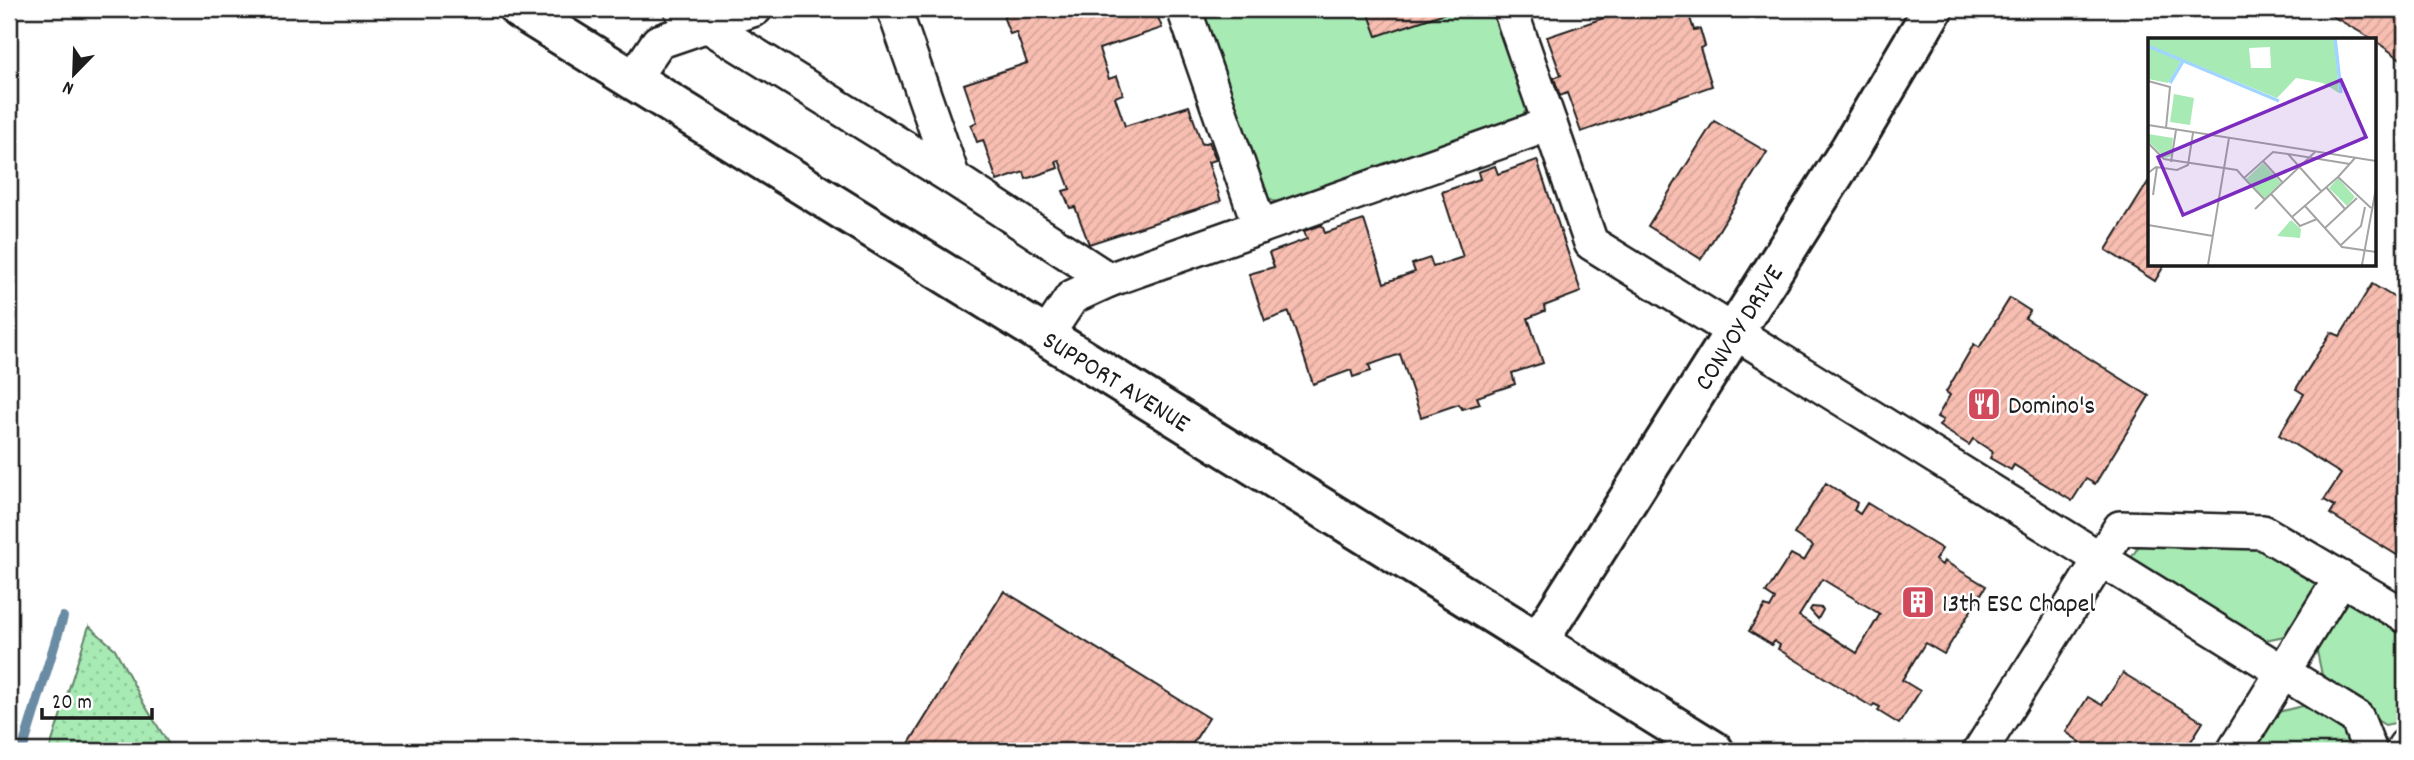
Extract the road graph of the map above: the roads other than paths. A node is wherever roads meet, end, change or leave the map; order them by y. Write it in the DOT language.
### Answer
graph roads {
  1 [pos="519,9"];
  2 [pos="755,9"];
  3 [pos="894,9"];
  4 [pos="1184,9"];
  5 [pos="1510,9"];
  6 [pos="1933,9"];
  7 [pos="694,17"];
  8 [pos="633,79"];
  9 [pos="1550,124"];
  10 [pos="953,178"];
  11 [pos="1260,227"];
  12 [pos="1109,280"];
  13 [pos="1735,331"];
  14 [pos="1046,336"];
  15 [pos="2100,559"];
  16 [pos="2341,578"];
  17 [pos="2405,616"];
  18 [pos="1538,642"];
  19 [pos="2283,672"];
  20 [pos="2405,746"];
  21 [pos="1714,751"];
  22 [pos="1980,751"];
  23 [pos="2234,751"];
  24 [pos="2371,751"];
  25 [pos="2402,751"];
  1 -- 8 [label="street, SUPPORT AVENUE"];
  2 -- 7 [label="street"];
  3 -- 10 [label="street"];
  4 -- 11 [label="street"];
  5 -- 9 [label="street"];
  6 -- 13 [label="street, CONVOY DRIVE"];
  7 -- 8 [label="street"];
  7 -- 10 [label="street"];
  8 -- 14 [label="street, SUPPORT AVENUE"];
  9 -- 11 [label="street"];
  9 -- 13 [label="street"];
  10 -- 12 [label="street"];
  11 -- 12 [label="street"];
  12 -- 14 [label="street"];
  13 -- 15 [label="street"];
  13 -- 18 [label="street, CONVOY DRIVE"];
  14 -- 18 [label="street, SUPPORT AVENUE"];
  15 -- 16 [label="street"];
  15 -- 19 [label="street"];
  15 -- 22 [label="street"];
  16 -- 17 [label="street"];
  16 -- 19 [label="street"];
  18 -- 21 [label="street, SUPPORT AVENUE"];
  19 -- 23 [label="street"];
  19 -- 24 [label="street"];
  20 -- 25 [label="street"];
}
